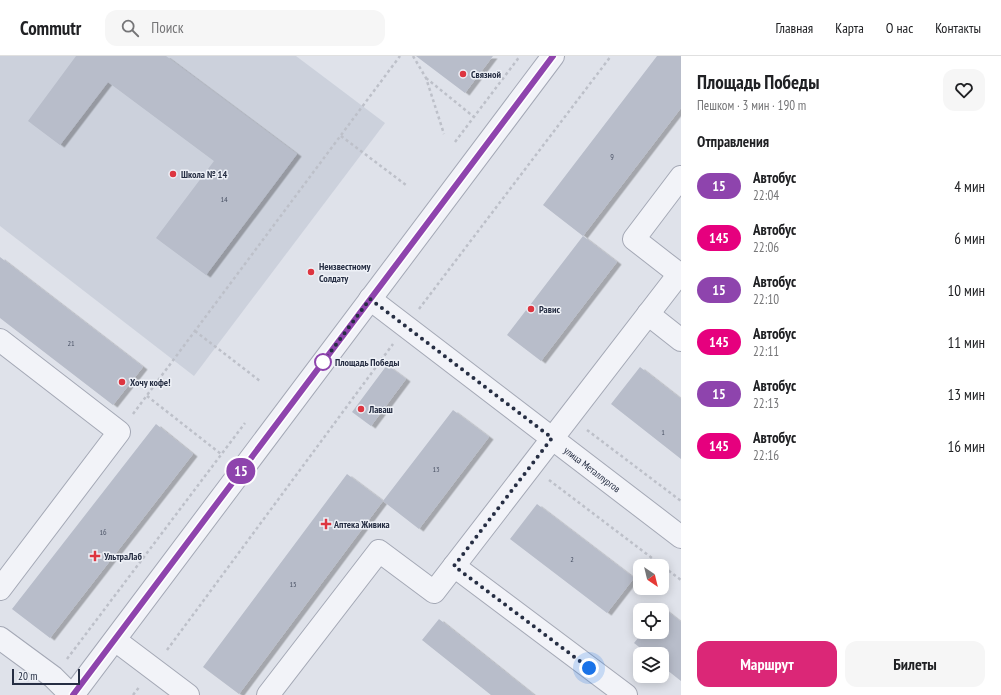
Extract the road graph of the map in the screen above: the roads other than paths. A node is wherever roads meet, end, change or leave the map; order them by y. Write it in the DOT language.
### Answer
graph roads {
  1 [pos="553,56"];
  2 [pos="681,177"];
  3 [pos="370,299"];
  4 [pos="648,314"];
  5 [pos="0,340"];
  6 [pos="681,340"];
  7 [pos="552,438"];
  8 [pos="681,537"];
  9 [pos="454,566"];
  10 [pos="0,589"];
  11 [pos="0,638"];
  12 [pos="115,640"];
  13 [pos="72,695"];
  14 [pos="188,695"];
  15 [pos="268,695"];
  16 [pos="626,695"];
  1 -- 3 [label="street"];
  2 -- 4 [label="street"];
  3 -- 7 [label="street, улица Металлургов"];
  3 -- 12 [label="street"];
  4 -- 6 [label="street"];
  4 -- 7 [label="street"];
  5 -- 10 [label="street"];
  7 -- 8 [label="street, улица Металлургов"];
  7 -- 9 [label="street"];
  9 -- 15 [label="street"];
  9 -- 16 [label="street"];
  11 -- 13 [label="street"];
  12 -- 13 [label="street"];
  12 -- 14 [label="street"];
}
